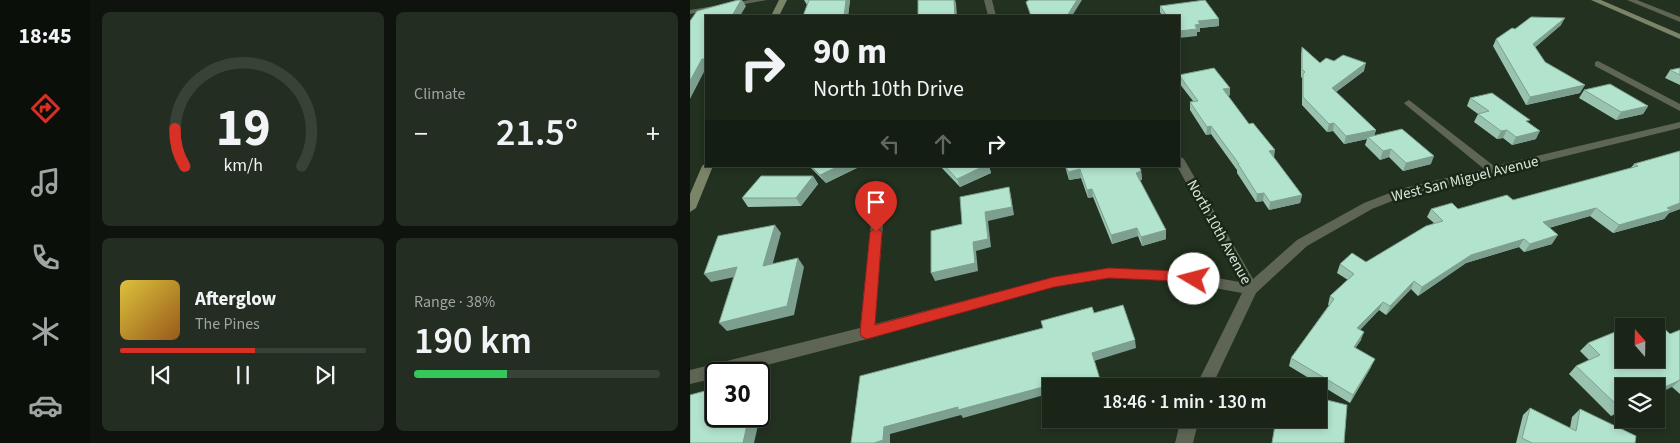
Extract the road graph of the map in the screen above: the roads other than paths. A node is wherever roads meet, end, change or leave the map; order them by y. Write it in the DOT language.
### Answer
graph roads {
  1 [pos="763,0"];
  2 [pos="782,0"];
  3 [pos="988,0"];
  4 [pos="1595,0"];
  5 [pos="1630,0"];
  6 [pos="690,12"];
  7 [pos="775,15"];
  8 [pos="992,15"];
  9 [pos="1680,20"];
  10 [pos="1680,37"];
  11 [pos="1598,64"];
  12 [pos="1409,103"];
  13 [pos="1680,108"];
  14 [pos="1680,125"];
  15 [pos="1180,161"];
  16 [pos="708,167"];
  17 [pos="1493,171"];
  18 [pos="690,208"];
  19 [pos="878,213"];
  20 [pos="1251,290"];
  21 [pos="867,333"];
  22 [pos="690,377"];
  23 [pos="1208,378"];
  24 [pos="1188,428"];
  25 [pos="1184,443"];
  1 -- 6 [label="street"];
  2 -- 7 [label="main road"];
  3 -- 8 [label="street"];
  4 -- 10 [label="main road"];
  5 -- 9 [label="street"];
  11 -- 13 [label="street"];
  12 -- 17 [label="street"];
  14 -- 17 [label="street, West San Miguel Avenue"];
  15 -- 20 [label="street, North 10th Avenue"];
  16 -- 18 [label="main road"];
  17 -- 20 [label="street, West San Miguel Avenue"];
  19 -- 21 [label="street"];
  20 -- 21 [label="street"];
  20 -- 23 [label="street, North 10th Avenue"];
  21 -- 22 [label="street"];
  24 -- 25 [label="street"];
}
